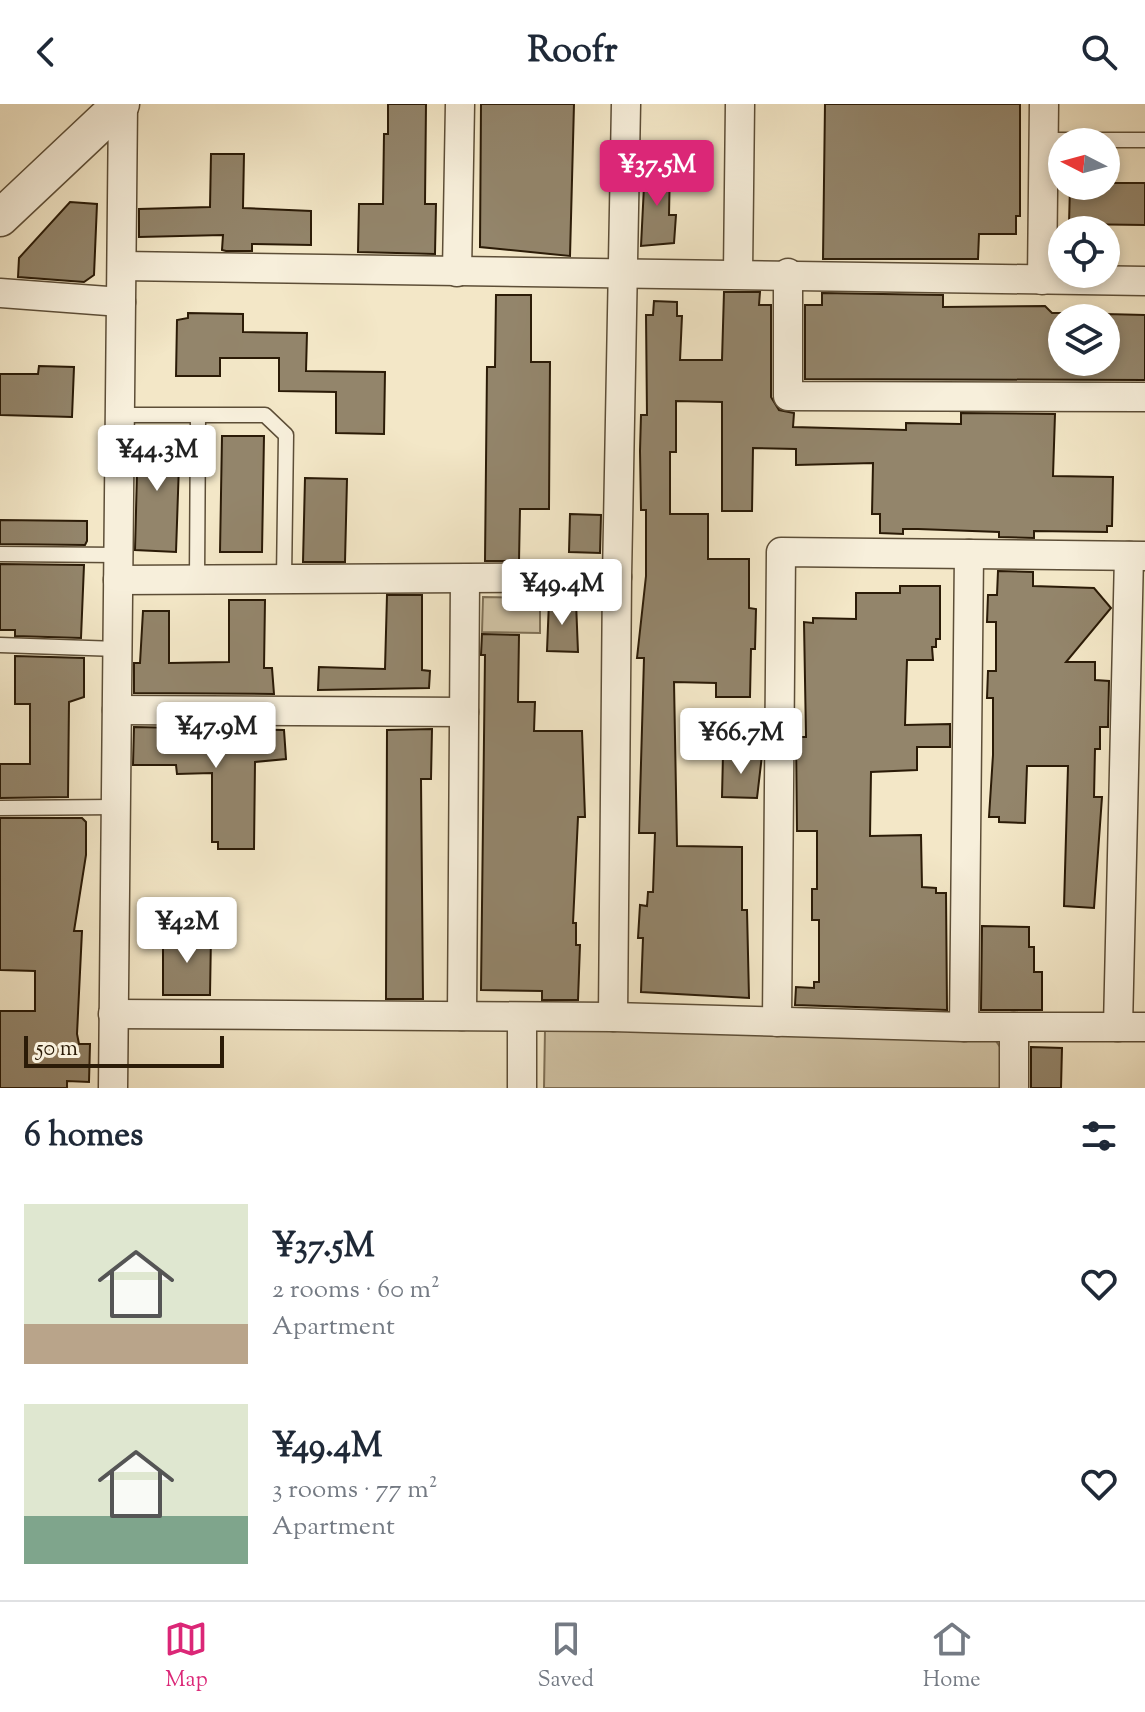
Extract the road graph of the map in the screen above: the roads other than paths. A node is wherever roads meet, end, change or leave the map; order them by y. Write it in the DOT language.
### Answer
graph roads {
  1 [pos="122,104"];
  2 [pos="460,104"];
  3 [pos="626,104"];
  4 [pos="740,104"];
  5 [pos="1044,104"];
  6 [pos="1043,140"];
  7 [pos="1145,140"];
  8 [pos="0,218"];
  9 [pos="122,266"];
  10 [pos="457,272"];
  11 [pos="625,273"];
  12 [pos="738,273"];
  13 [pos="788,273"];
  14 [pos="1042,280"];
  15 [pos="1145,281"];
  16 [pos="0,293"];
  17 [pos="121,302"];
  18 [pos="1145,397"];
  19 [pos="120,415"];
  20 [pos="198,416"];
  21 [pos="0,554"];
  22 [pos="969,554"];
  23 [pos="1137,556"];
  24 [pos="119,568"];
  25 [pos="617,577"];
  26 [pos="284,579"];
  27 [pos="465,579"];
  28 [pos="197,580"];
  29 [pos="0,645"];
  30 [pos="118,649"];
  31 [pos="117,710"];
  32 [pos="464,712"];
  33 [pos="116,807"];
  34 [pos="0,808"];
  35 [pos="113,1014"];
  36 [pos="462,1016"];
  37 [pos="613,1017"];
  38 [pos="522,1018"];
  39 [pos="777,1022"];
  40 [pos="964,1027"];
  41 [pos="1014,1027"];
  42 [pos="1132,1027"];
  43 [pos="113,1088"];
  44 [pos="522,1088"];
  45 [pos="1014,1088"];
  1 -- 8 [label="street"];
  1 -- 9 [label="street"];
  2 -- 10 [label="street"];
  3 -- 11 [label="street"];
  4 -- 12 [label="street"];
  5 -- 6 [label="street"];
  6 -- 7 [label="lane"];
  6 -- 14 [label="street"];
  9 -- 10 [label="street"];
  9 -- 17 [label="street"];
  10 -- 11 [label="street"];
  11 -- 12 [label="street"];
  11 -- 25 [label="street"];
  12 -- 13 [label="street"];
  13 -- 14 [label="street"];
  13 -- 18 [label="street"];
  14 -- 15 [label="street"];
  16 -- 17 [label="street"];
  17 -- 19 [label="street"];
  19 -- 20 [label="lane"];
  19 -- 24 [label="street"];
  20 -- 26 [label="lane"];
  20 -- 28 [label="lane"];
  21 -- 24 [label="lane"];
  22 -- 23 [label="street"];
  22 -- 39 [label="street"];
  22 -- 40 [label="street"];
  23 -- 42 [label="street"];
  24 -- 28 [label="street"];
  24 -- 30 [label="street"];
  25 -- 27 [label="street"];
  25 -- 37 [label="street"];
  26 -- 27 [label="street"];
  26 -- 28 [label="street"];
  27 -- 32 [label="street"];
  29 -- 30 [label="lane"];
  30 -- 31 [label="street"];
  31 -- 32 [label="street"];
  31 -- 33 [label="street"];
  32 -- 36 [label="street"];
  33 -- 34 [label="lane"];
  33 -- 35 [label="street"];
  35 -- 36 [label="street"];
  35 -- 43 [label="street"];
  36 -- 38 [label="street"];
  37 -- 38 [label="street"];
  37 -- 39 [label="street"];
  38 -- 44 [label="street"];
  39 -- 40 [label="street"];
  40 -- 41 [label="street"];
  41 -- 42 [label="street"];
  41 -- 45 [label="street"];
}
